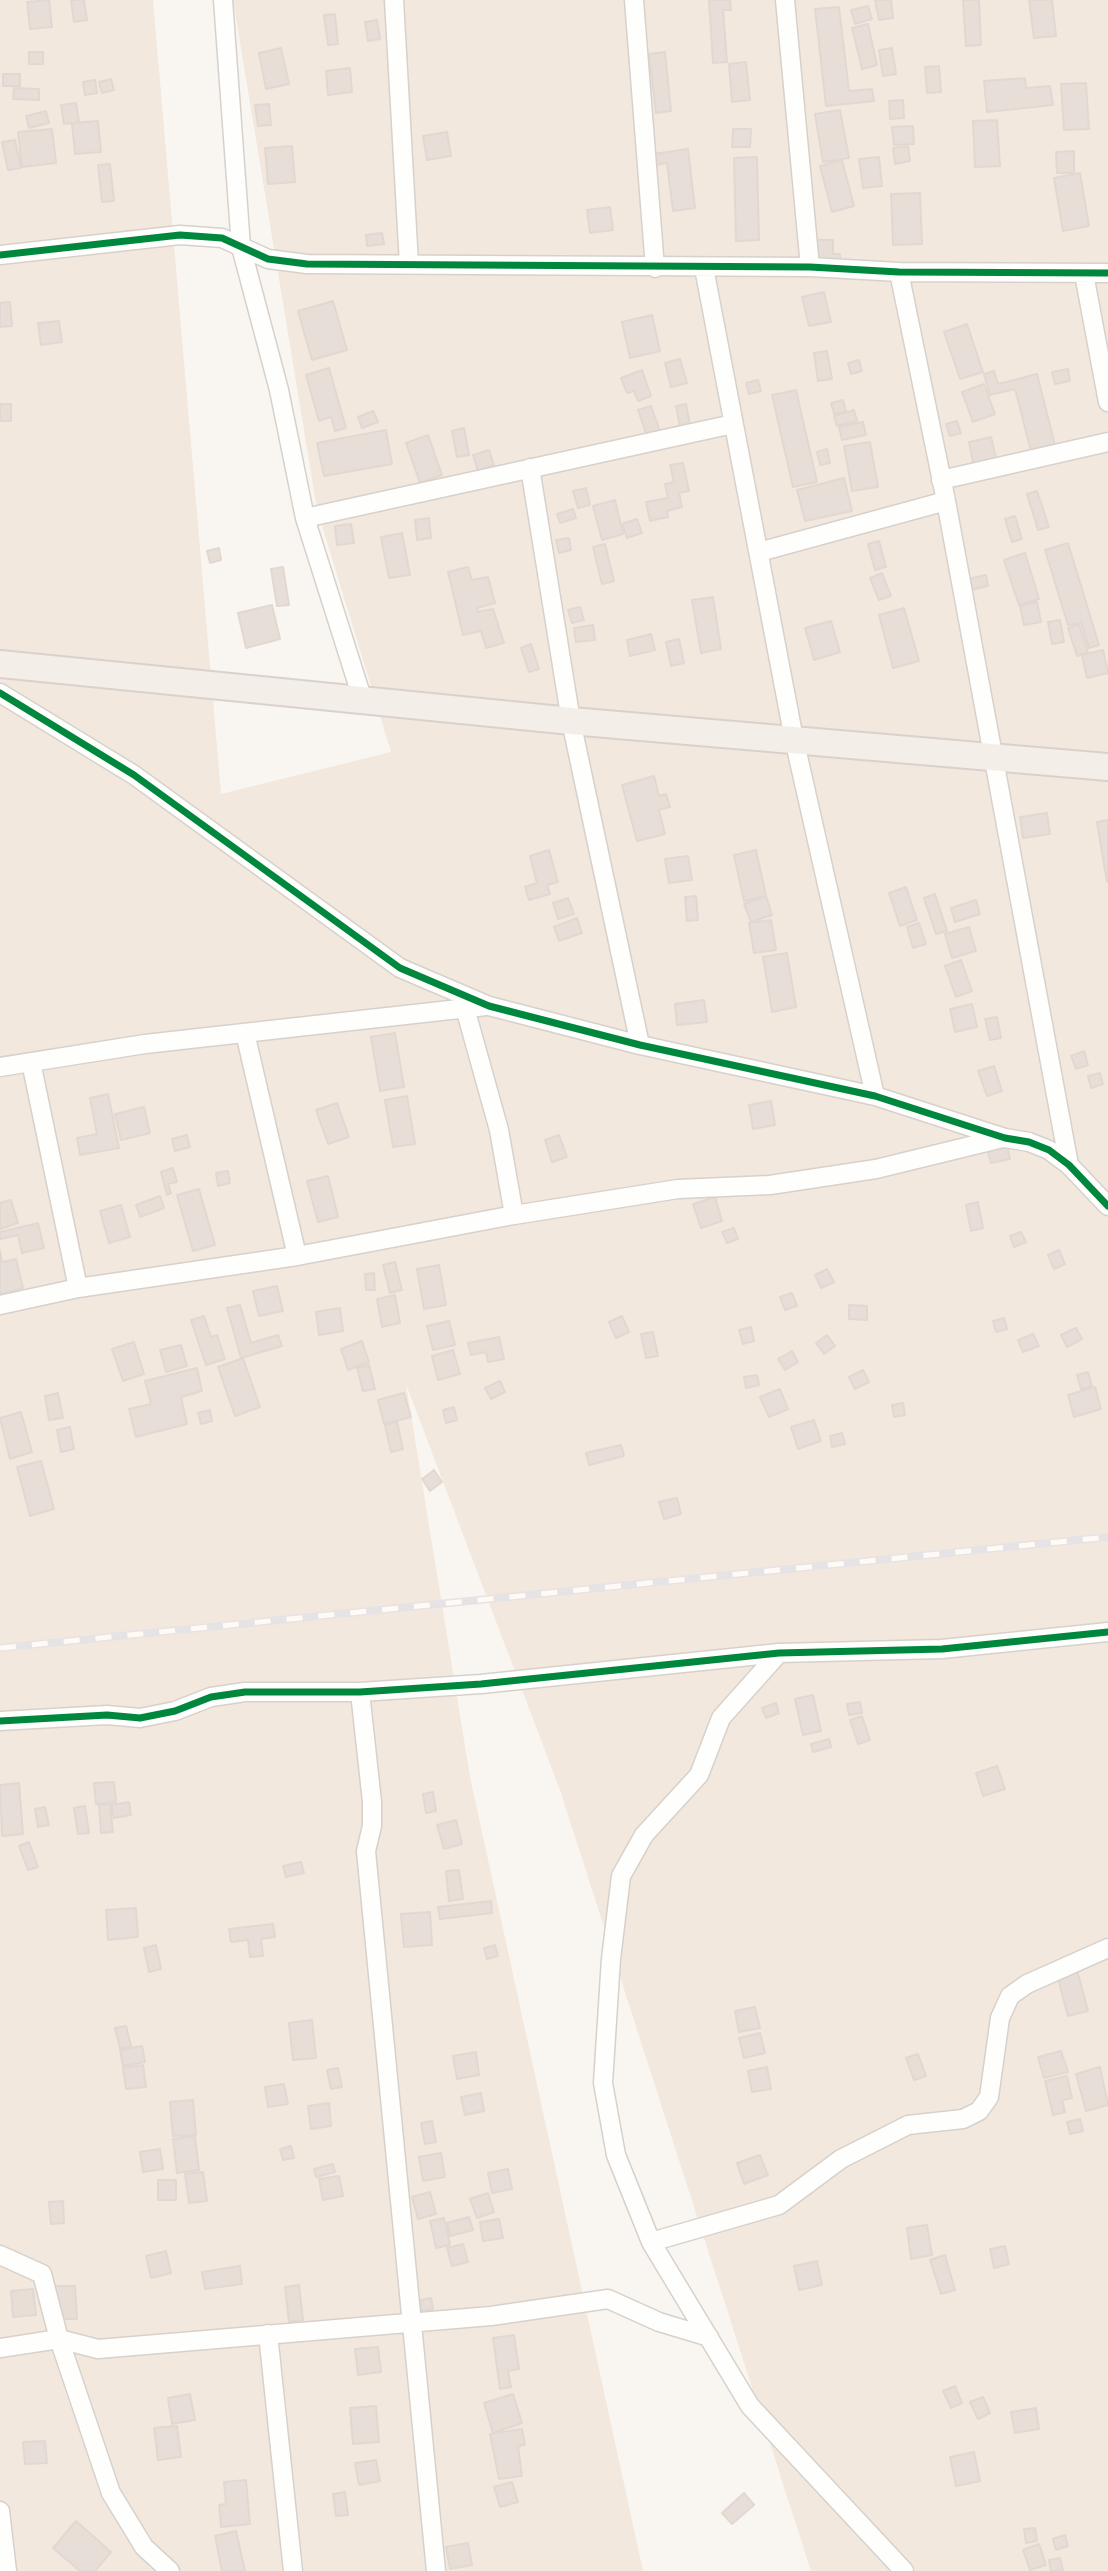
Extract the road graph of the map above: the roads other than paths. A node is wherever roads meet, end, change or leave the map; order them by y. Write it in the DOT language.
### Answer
graph roads {
  1 [pos="223,0"];
  2 [pos="394,0"];
  3 [pos="634,0"];
  4 [pos="785,0"];
  5 [pos="241,247"];
  6 [pos="0,255"];
  7 [pos="408,264"];
  8 [pos="810,267"];
  9 [pos="655,268"];
  10 [pos="704,268"];
  11 [pos="899,272"];
  12 [pos="1108,273"];
  13 [pos="1084,274"];
  14 [pos="1108,402"];
  15 [pos="733,424"];
  16 [pos="1108,442"];
  17 [pos="530,468"];
  18 [pos="942,480"];
  19 [pos="946,501"];
  20 [pos="305,518"];
  21 [pos="759,552"];
  22 [pos="0,664"];
  23 [pos="0,693"];
  24 [pos="363,701"];
  25 [pos="571,721"];
  26 [pos="794,739"];
  27 [pos="994,757"];
  28 [pos="1108,767"];
  29 [pos="489,1006"];
  30 [pos="465,1009"];
  31 [pos="245,1033"];
  32 [pos="640,1045"];
  33 [pos="31,1062"];
  34 [pos="0,1067"];
  35 [pos="875,1096"];
  36 [pos="1005,1138"];
  37 [pos="1069,1165"];
  38 [pos="1108,1206"];
  39 [pos="513,1214"];
  40 [pos="297,1256"];
  41 [pos="78,1288"];
  42 [pos="0,1305"];
  43 [pos="1108,1632"];
  44 [pos="779,1653"];
  45 [pos="360,1692"];
  46 [pos="0,1721"];
  47 [pos="1108,1948"];
  48 [pos="651,2242"];
  49 [pos="0,2255"];
  50 [pos="410,2321"];
  51 [pos="268,2334"];
  52 [pos="709,2337"];
  53 [pos="59,2339"];
  54 [pos="0,2348"];
  55 [pos="0,2511"];
  56 [pos="145,2547"];
  57 [pos="7,2571"];
  58 [pos="147,2571"];
  59 [pos="170,2571"];
  60 [pos="293,2571"];
  61 [pos="436,2571"];
  62 [pos="904,2571"];
  1 -- 5 [label="street"];
  2 -- 7 [label="street"];
  3 -- 9 [label="street"];
  4 -- 8 [label="street"];
  5 -- 6 [label="street"];
  5 -- 7 [label="street"];
  5 -- 20 [label="street"];
  7 -- 9 [label="street"];
  8 -- 10 [label="street"];
  8 -- 11 [label="street"];
  9 -- 10 [label="street"];
  10 -- 15 [label="street"];
  11 -- 13 [label="street"];
  11 -- 18 [label="street"];
  12 -- 13 [label="street"];
  13 -- 14 [label="street"];
  15 -- 17 [label="street"];
  15 -- 21 [label="street"];
  16 -- 18 [label="street"];
  17 -- 20 [label="street"];
  17 -- 25 [label="street"];
  18 -- 19 [label="street"];
  19 -- 21 [label="street"];
  19 -- 27 [label="street"];
  20 -- 24 [label="street"];
  21 -- 26 [label="street"];
  22 -- 24 [label="main road"];
  23 -- 29 [label="street"];
  24 -- 25 [label="main road"];
  25 -- 26 [label="main road"];
  25 -- 32 [label="street"];
  26 -- 27 [label="main road"];
  26 -- 35 [label="street"];
  27 -- 28 [label="main road"];
  27 -- 37 [label="street"];
  29 -- 30 [label="street"];
  29 -- 32 [label="street"];
  30 -- 31 [label="street"];
  30 -- 39 [label="street"];
  31 -- 33 [label="street"];
  31 -- 40 [label="street"];
  32 -- 35 [label="street"];
  33 -- 34 [label="street"];
  33 -- 41 [label="street"];
  35 -- 36 [label="street"];
  36 -- 37 [label="street"];
  36 -- 39 [label="street"];
  37 -- 38 [label="street"];
  39 -- 40 [label="street"];
  40 -- 41 [label="street"];
  41 -- 42 [label="street"];
  43 -- 44 [label="street"];
  44 -- 45 [label="street"];
  44 -- 48 [label="street"];
  45 -- 46 [label="street"];
  45 -- 50 [label="street"];
  47 -- 48 [label="street"];
  48 -- 52 [label="street"];
  49 -- 53 [label="street"];
  50 -- 51 [label="street"];
  50 -- 52 [label="street"];
  50 -- 61 [label="street"];
  51 -- 53 [label="street"];
  51 -- 60 [label="street"];
  52 -- 62 [label="street"];
  53 -- 54 [label="street"];
  53 -- 56 [label="street"];
  55 -- 57 [label="street"];
  56 -- 58 [label="street"];
  56 -- 59 [label="street"];
}
